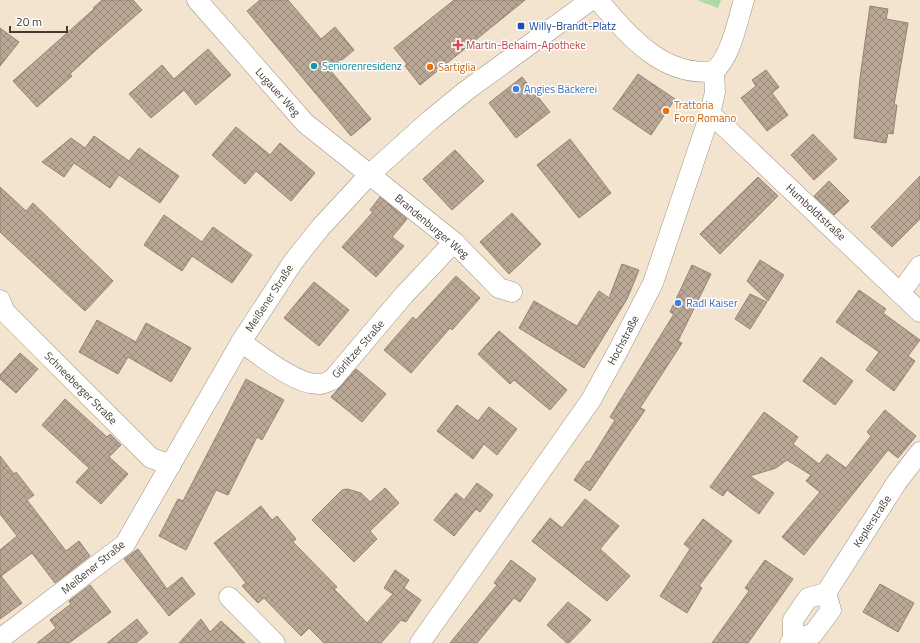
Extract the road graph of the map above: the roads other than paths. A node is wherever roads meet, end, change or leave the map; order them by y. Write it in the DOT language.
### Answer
graph roads {
  1 [pos="197,0"];
  2 [pos="591,0"];
  3 [pos="598,0"];
  4 [pos="744,0"];
  5 [pos="714,72"];
  6 [pos="710,114"];
  7 [pos="369,175"];
  8 [pos="454,242"];
  9 [pos="920,266"];
  10 [pos="512,292"];
  11 [pos="901,292"];
  12 [pos="0,300"];
  13 [pos="920,312"];
  14 [pos="241,342"];
  15 [pos="920,452"];
  16 [pos="171,465"];
  17 [pos="229,597"];
  18 [pos="0,639"];
  19 [pos="792,641"];
  20 [pos="275,643"];
  21 [pos="420,643"];
  1 -- 7 [label="street, Lugauer Weg"];
  2 -- 7 [label="street, Meißener Straße"];
  3 -- 5 [label="street"];
  4 -- 5 [label="street"];
  5 -- 6 [label="street, Hochstraße"];
  6 -- 11 [label="street, Humboldtstraße"];
  6 -- 21 [label="street, Hochstraße"];
  7 -- 8 [label="street, Brandenburger Weg"];
  7 -- 14 [label="street, Meißener Straße"];
  8 -- 10 [label="street, Brandenburger Weg"];
  8 -- 14 [label="street, Görlitzer Straße"];
  9 -- 11 [label="street"];
  11 -- 13 [label="street, Humboldtstraße"];
  12 -- 16 [label="street, Schneeberger Straße"];
  14 -- 16 [label="street, Meißener Straße"];
  15 -- 19 [label="street, Keplerstraße"];
  16 -- 18 [label="street, Meißener Straße"];
  17 -- 20 [label="street"];
}
